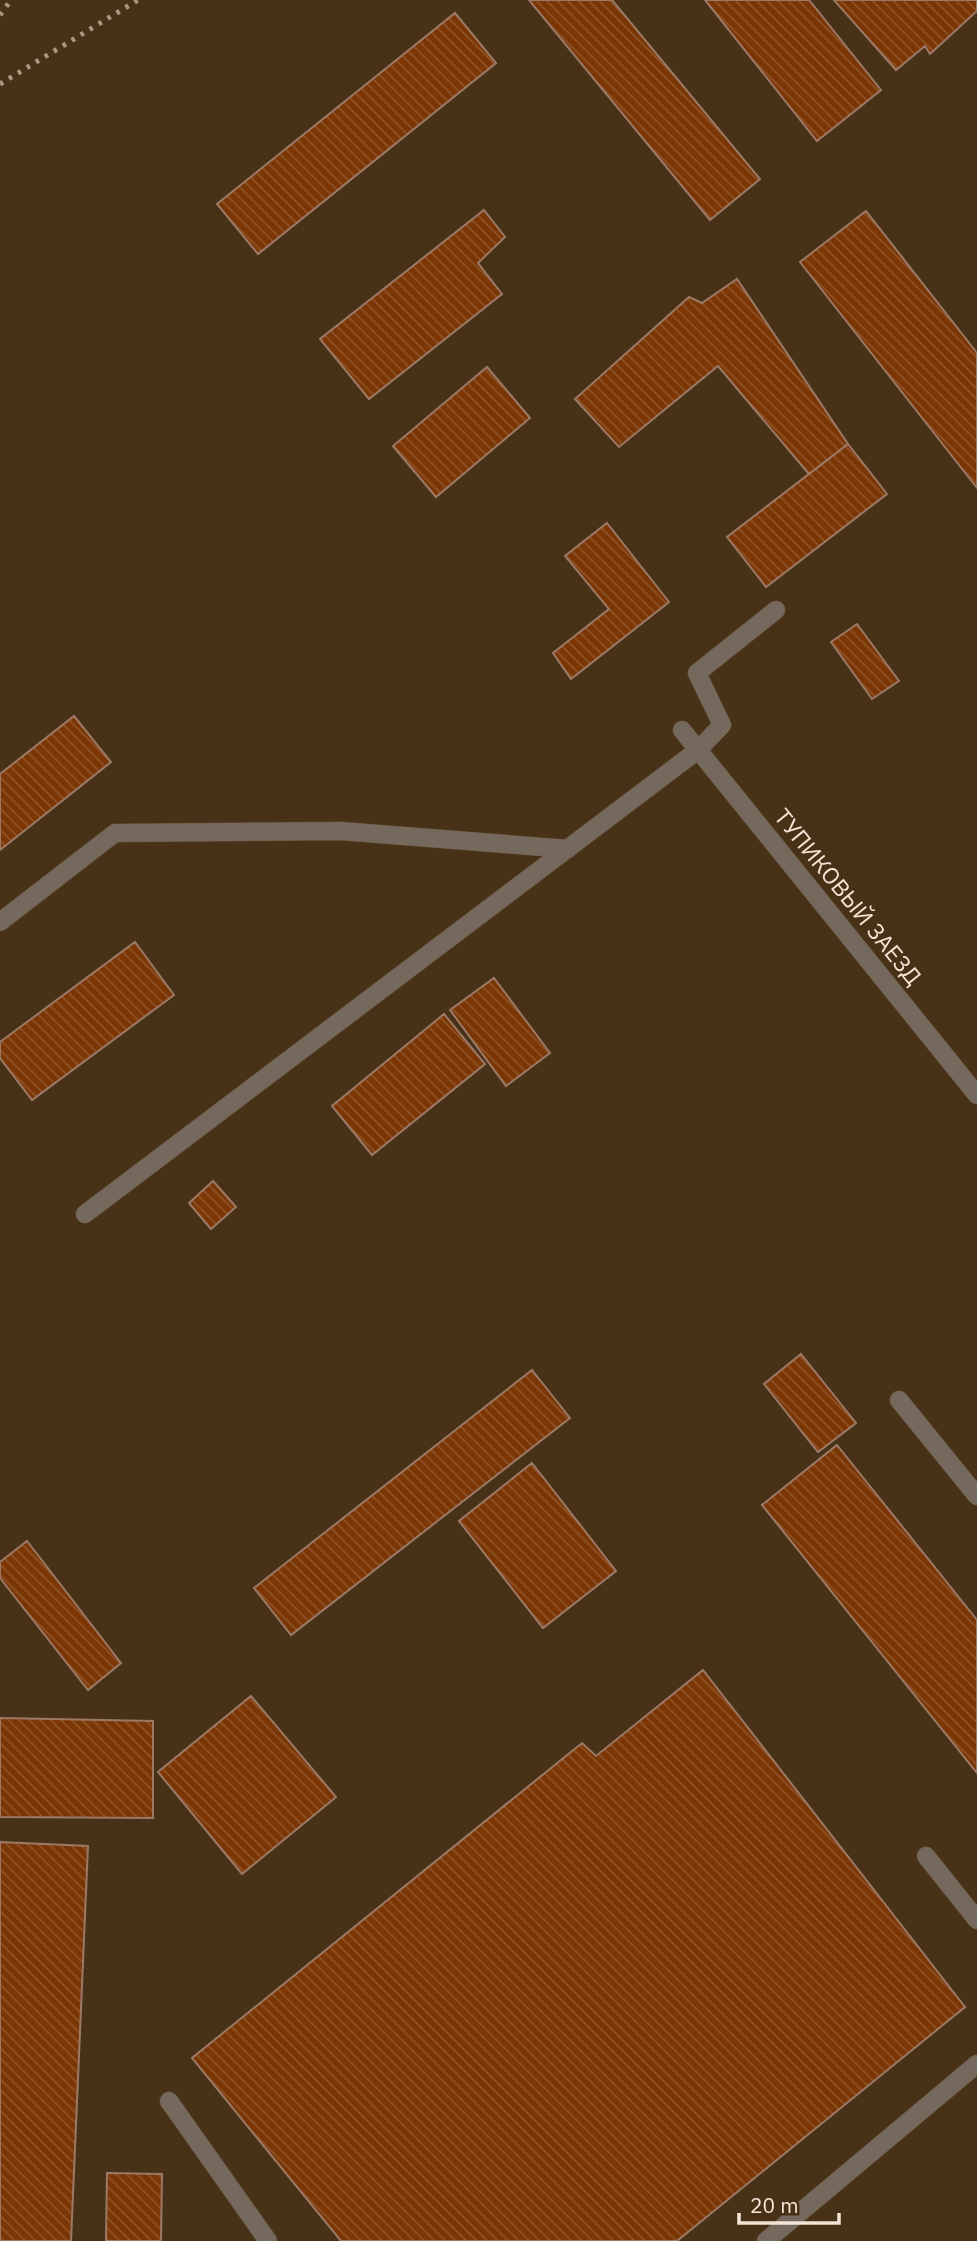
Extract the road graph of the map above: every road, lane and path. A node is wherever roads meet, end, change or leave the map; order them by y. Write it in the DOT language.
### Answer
graph roads {
  1 [pos="776,610"];
  2 [pos="682,730"];
  3 [pos="698,750"];
  4 [pos="568,849"];
  5 [pos="0,922"];
  6 [pos="977,1095"];
  7 [pos="85,1214"];
  8 [pos="900,1400"];
  9 [pos="977,1496"];
  10 [pos="926,1856"];
  11 [pos="977,1920"];
  12 [pos="977,2064"];
  13 [pos="169,2101"];
  14 [pos="268,2241"];
  15 [pos="766,2241"];
  1 -- 3 [label="street"];
  2 -- 3 [label="street, ТУПИКОВЫЙ ЗАЕЗД"];
  3 -- 4 [label="street"];
  3 -- 6 [label="street, ТУПИКОВЫЙ ЗАЕЗД"];
  4 -- 5 [label="street"];
  4 -- 7 [label="street"];
  8 -- 9 [label="street"];
  10 -- 11 [label="street"];
  12 -- 15 [label="street"];
  13 -- 14 [label="street"];
}
